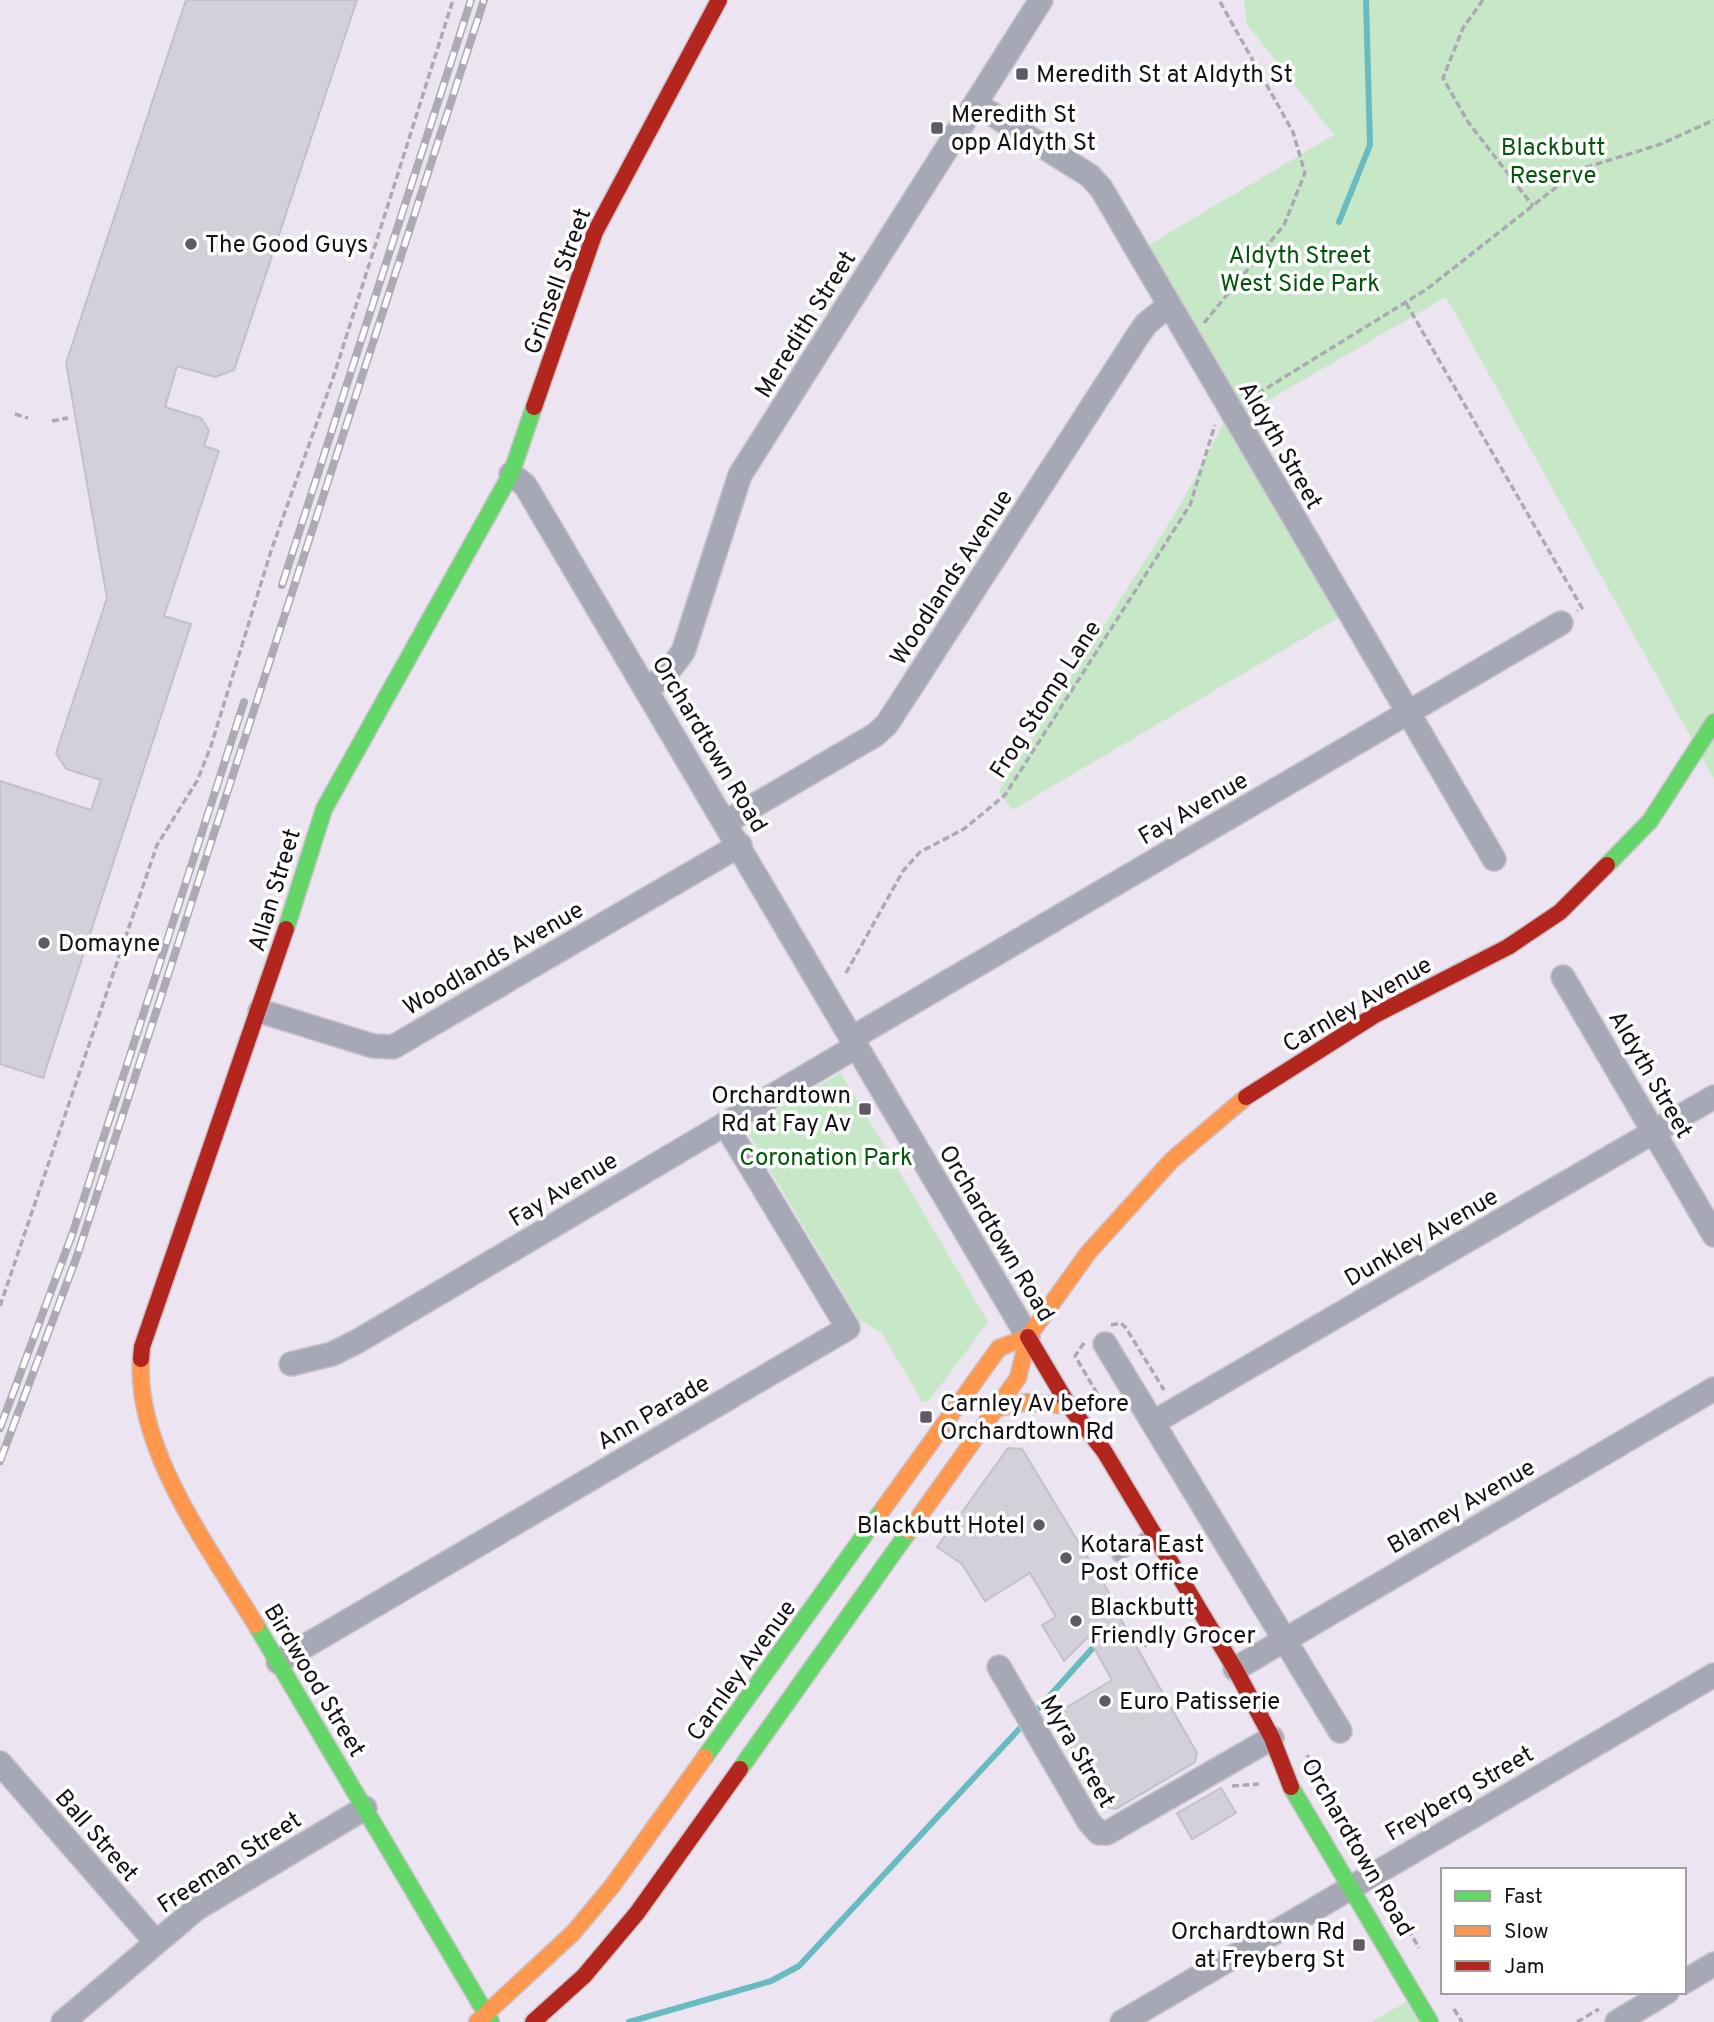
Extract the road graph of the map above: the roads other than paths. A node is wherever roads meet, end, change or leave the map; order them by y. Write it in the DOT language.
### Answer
graph roads {
  1 [pos="719,0"];
  2 [pos="1041,0"];
  3 [pos="976,104"];
  4 [pos="1168,306"];
  5 [pos="511,474"];
  6 [pos="1561,623"];
  7 [pos="646,689"];
  8 [pos="1408,713"];
  9 [pos="1714,722"];
  10 [pos="726,822"];
  11 [pos="740,845"];
  12 [pos="1494,859"];
  13 [pos="1563,976"];
  14 [pos="260,1011"];
  15 [pos="855,1042"];
  16 [pos="1714,1097"];
  17 [pos="725,1124"];
  18 [pos="1654,1132"];
  19 [pos="1714,1235"];
  20 [pos="1028,1337"];
  21 [pos="1105,1344"];
  22 [pos="142,1347"];
  23 [pos="291,1364"];
  24 [pos="1714,1389"];
  25 [pos="1069,1406"];
  26 [pos="994,1409"];
  27 [pos="1154,1422"];
  28 [pos="1153,1533"];
  29 [pos="1118,1556"];
  30 [pos="1283,1641"];
  31 [pos="278,1662"];
  32 [pos="999,1667"];
  33 [pos="1235,1669"];
  34 [pos="1714,1675"];
  35 [pos="1340,1731"];
  36 [pos="1272,1738"];
  37 [pos="0,1763"];
  38 [pos="365,1808"];
  39 [pos="1350,1888"];
  40 [pos="155,1941"];
  41 [pos="1714,1964"];
  42 [pos="1686,1981"];
  43 [pos="1664,1994"];
  44 [pos="485,2019"];
  45 [pos="63,2022"];
  46 [pos="533,2022"];
  47 [pos="1122,2022"];
  48 [pos="1430,2022"];
  49 [pos="1617,2022"];
  1 -- 5 [label="street, Grinsell Street"];
  2 -- 3 [label="street, Meredith Street"];
  3 -- 4 [label="street, Aldyth Street"];
  3 -- 7 [label="street, Meredith Street"];
  4 -- 8 [label="street, Aldyth Street"];
  4 -- 10 [label="street, Woodlands Avenue"];
  5 -- 7 [label="street, Orchardtown Road"];
  5 -- 14 [label="street, Allan Street"];
  6 -- 8 [label="street, Fay Avenue"];
  7 -- 10 [label="street, Orchardtown Road"];
  8 -- 12 [label="street, Aldyth Street"];
  8 -- 15 [label="street, Fay Avenue"];
  9 -- 20 [label="street, Carnley Avenue"];
  10 -- 11 [label="street, Orchardtown Road"];
  11 -- 14 [label="street, Woodlands Avenue"];
  11 -- 15 [label="street, Orchardtown Road"];
  13 -- 18 [label="street, Aldyth Street"];
  14 -- 22 [label="street, Allan Street"];
  15 -- 17 [label="street, Fay Avenue"];
  15 -- 20 [label="street, Orchardtown Road"];
  16 -- 18 [label="street, Dunkley Avenue"];
  17 -- 23 [label="street, Fay Avenue"];
  17 -- 31 [label="street, Ann Parade"];
  18 -- 19 [label="street, Aldyth Street"];
  18 -- 27 [label="street, Dunkley Avenue"];
  20 -- 25 [label="street, Orchardtown Road"];
  20 -- 26 [label="street, Carnley Avenue"];
  20 -- 44 [label="street, Carnley Avenue"];
  21 -- 27 [label="street, Orchardtown Road"];
  22 -- 31 [label="street, Birdwood Street"];
  24 -- 30 [label="street, Blamey Avenue"];
  25 -- 26 [label="street"];
  25 -- 28 [label="street, Orchardtown Road"];
  26 -- 46 [label="street, Carnley Avenue"];
  27 -- 30 [label="street, Orchardtown Road"];
  28 -- 29 [label="lane"];
  28 -- 33 [label="street, Orchardtown Road"];
  30 -- 33 [label="street, Blamey Avenue"];
  30 -- 35 [label="street, Orchardtown Road"];
  31 -- 38 [label="street, Birdwood Street"];
  32 -- 36 [label="street, Myra Street"];
  33 -- 36 [label="street, Orchardtown Road"];
  34 -- 39 [label="street, Freyberg Street"];
  36 -- 39 [label="street, Orchardtown Road"];
  37 -- 40 [label="street, Ball Street"];
  38 -- 40 [label="street, Freeman Street"];
  38 -- 44 [label="street, Birdwood Street"];
  39 -- 47 [label="street, Freyberg Street"];
  39 -- 48 [label="street, Orchardtown Road"];
  40 -- 45 [label="street, Freeman Street"];
  41 -- 42 [label="street"];
  43 -- 49 [label="street"];
}
